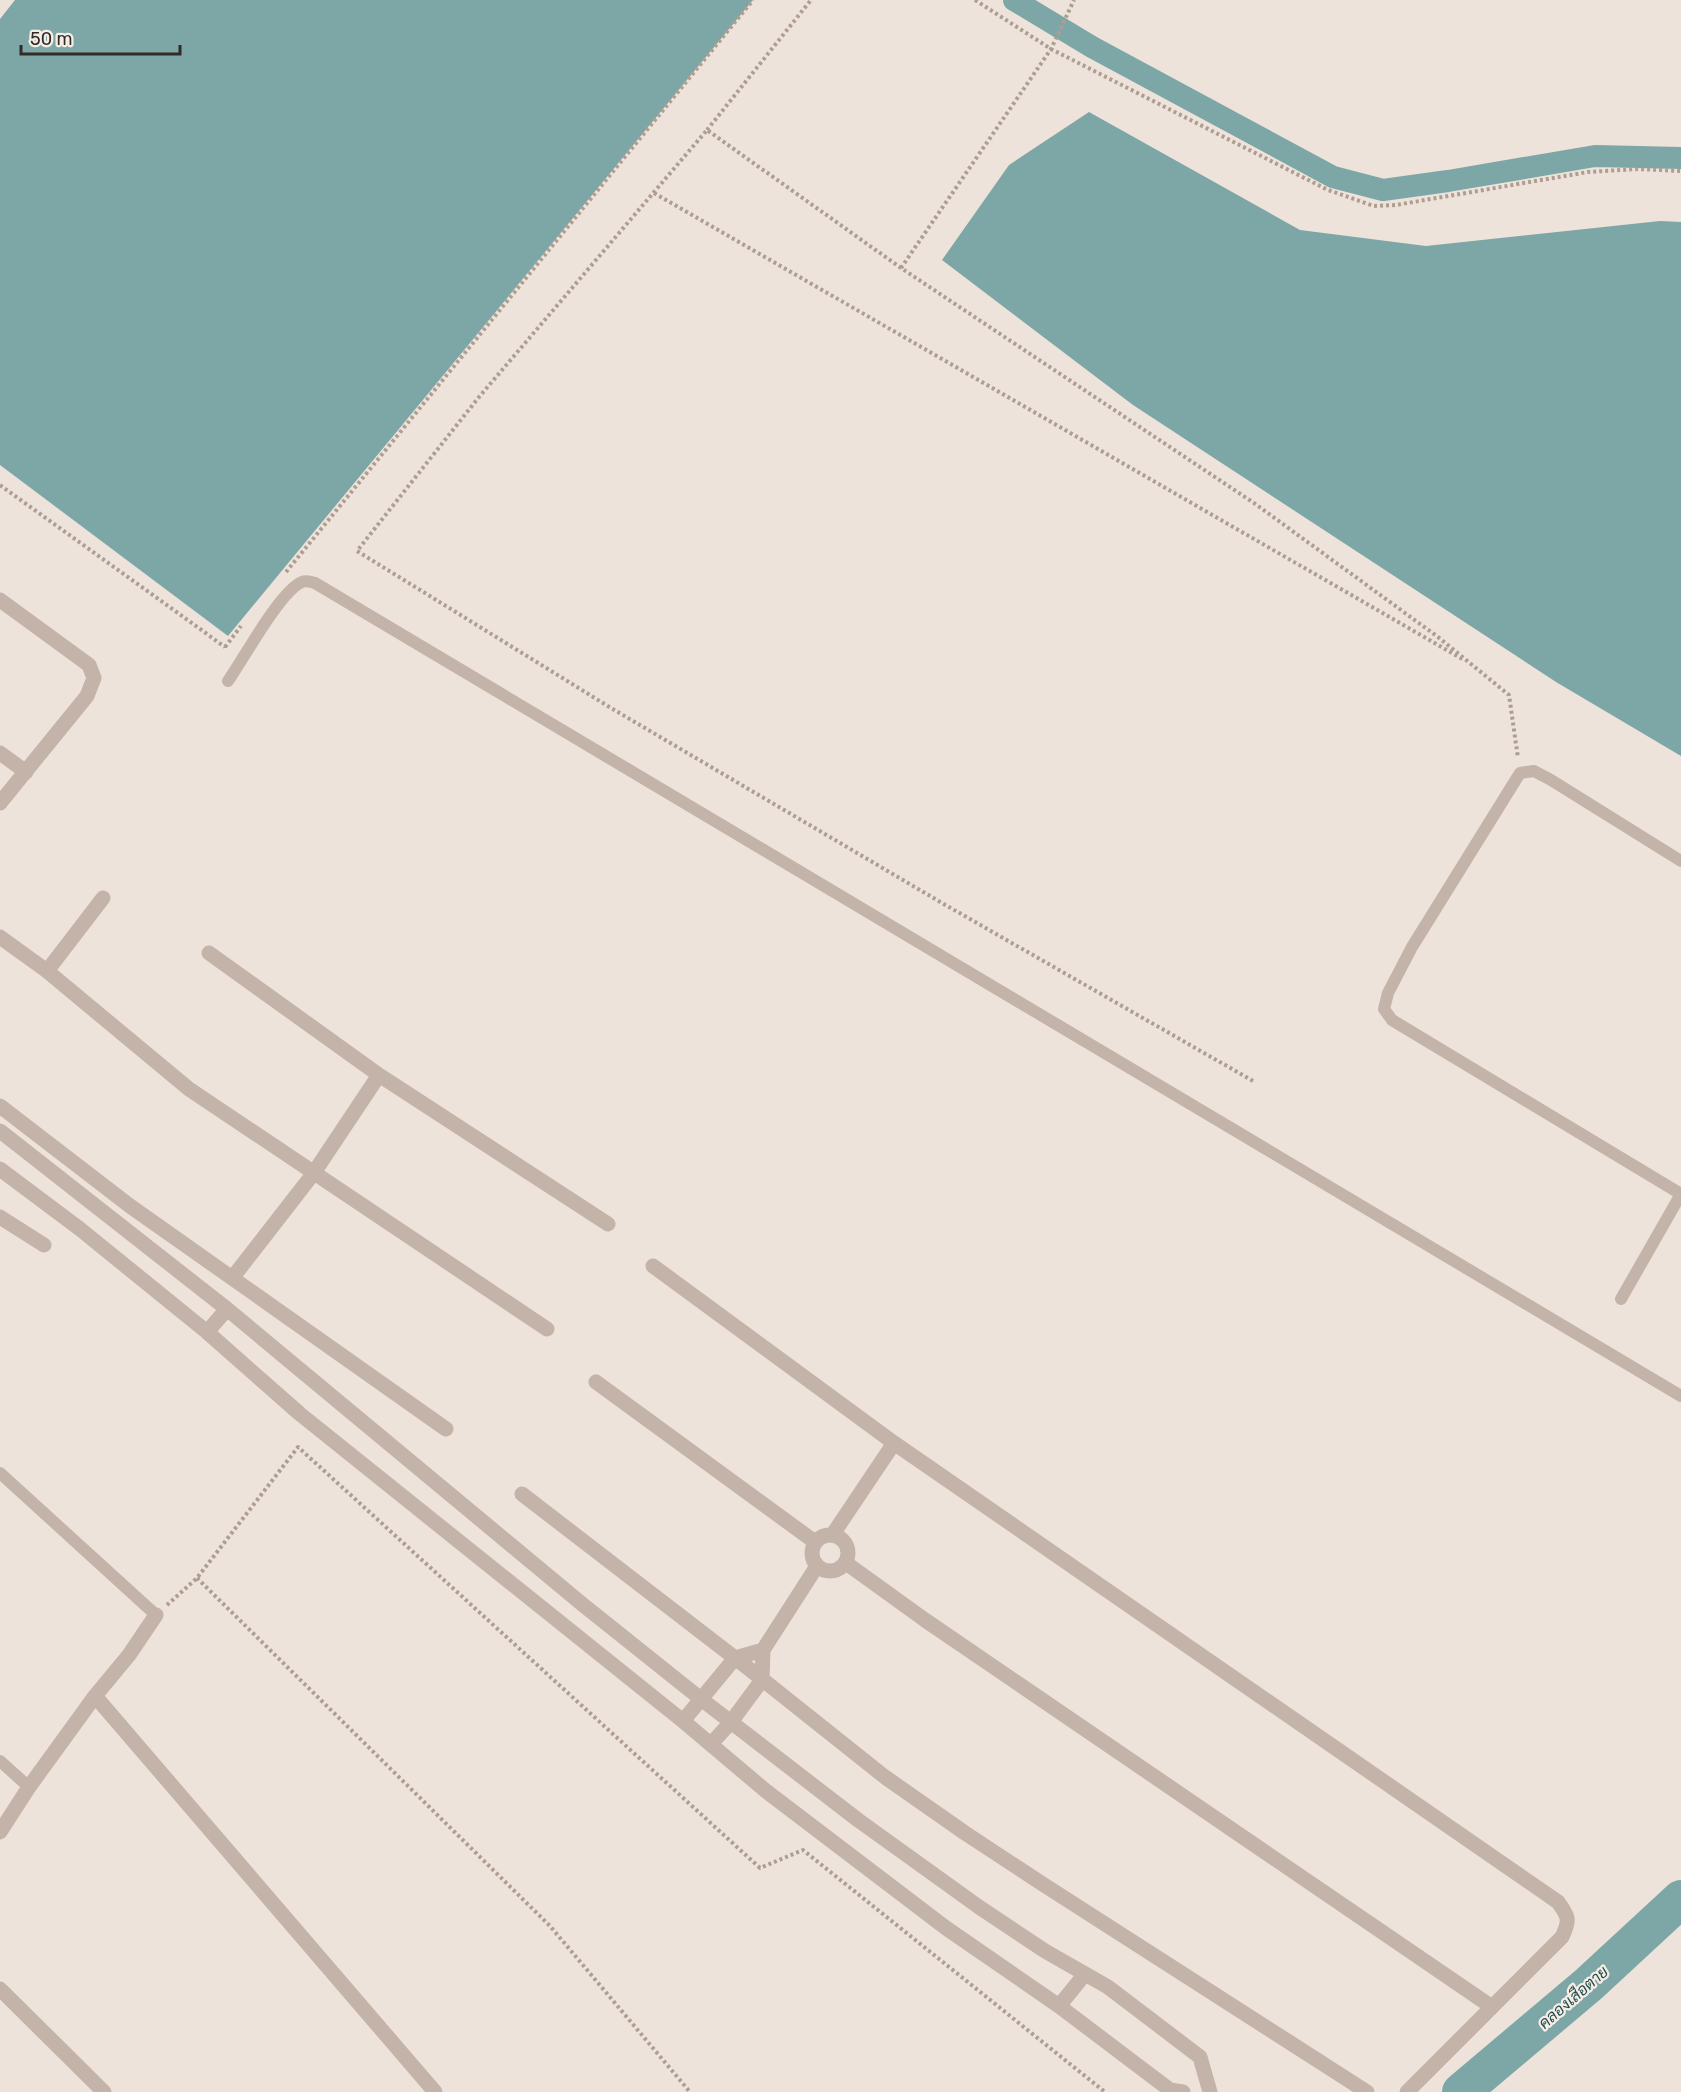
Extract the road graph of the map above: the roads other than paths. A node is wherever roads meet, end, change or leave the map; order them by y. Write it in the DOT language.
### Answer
graph roads {
  1 [pos="0,600"];
  2 [pos="228,681"];
  3 [pos="0,753"];
  4 [pos="26,772"];
  5 [pos="0,803"];
  6 [pos="1681,861"];
  7 [pos="103,898"];
  8 [pos="0,937"];
  9 [pos="209,953"];
  10 [pos="46,971"];
  11 [pos="379,1075"];
  12 [pos="0,1106"];
  13 [pos="0,1131"];
  14 [pos="0,1169"];
  15 [pos="313,1174"];
  16 [pos="1681,1194"];
  17 [pos="0,1217"];
  18 [pos="608,1224"];
  19 [pos="44,1245"];
  20 [pos="653,1266"];
  21 [pos="233,1277"];
  22 [pos="1621,1299"];
  23 [pos="227,1309"];
  24 [pos="547,1329"];
  25 [pos="207,1332"];
  26 [pos="596,1382"];
  27 [pos="1681,1396"];
  28 [pos="446,1429"];
  29 [pos="894,1443"];
  30 [pos="0,1473"];
  31 [pos="522,1494"];
  32 [pos="833,1534"];
  33 [pos="815,1542"];
  34 [pos="846,1563"];
  35 [pos="817,1566"];
  36 [pos="156,1615"];
  37 [pos="763,1650"];
  38 [pos="735,1658"];
  39 [pos="762,1680"];
  40 [pos="95,1696"];
  41 [pos="701,1699"];
  42 [pos="683,1721"];
  43 [pos="731,1722"];
  44 [pos="711,1744"];
  45 [pos="0,1761"];
  46 [pos="29,1787"];
  47 [pos="0,1832"];
  48 [pos="1085,1974"];
  49 [pos="0,1989"];
  50 [pos="1059,2006"];
  51 [pos="1492,2007"];
  52 [pos="104,2092"];
  53 [pos="435,2092"];
  54 [pos="1183,2092"];
  55 [pos="1210,2092"];
  56 [pos="1367,2092"];
  57 [pos="1407,2092"];
  1 -- 4 [label="street"];
  2 -- 27 [label="lane"];
  3 -- 4 [label="street"];
  4 -- 5 [label="street"];
  6 -- 16 [label="lane"];
  7 -- 10 [label="street"];
  8 -- 10 [label="street"];
  9 -- 11 [label="street"];
  10 -- 15 [label="street"];
  11 -- 15 [label="street"];
  11 -- 18 [label="street"];
  12 -- 21 [label="street"];
  13 -- 23 [label="street"];
  14 -- 25 [label="street"];
  15 -- 21 [label="street"];
  15 -- 24 [label="street"];
  16 -- 22 [label="lane"];
  17 -- 19 [label="street"];
  20 -- 29 [label="street"];
  21 -- 28 [label="street"];
  23 -- 25 [label="street"];
  23 -- 41 [label="street"];
  25 -- 42 [label="street"];
  26 -- 33 [label="street"];
  29 -- 32 [label="street"];
  29 -- 51 [label="street"];
  30 -- 36 [label="lane"];
  31 -- 38 [label="street"];
  32 -- 33 [label="street"];
  32 -- 34 [label="street"];
  33 -- 35 [label="street"];
  34 -- 35 [label="street"];
  34 -- 51 [label="street"];
  35 -- 37 [label="street"];
  36 -- 40 [label="street"];
  37 -- 38 [label="street"];
  37 -- 39 [label="street"];
  38 -- 39 [label="street"];
  38 -- 41 [label="street"];
  39 -- 43 [label="street"];
  39 -- 56 [label="street"];
  40 -- 46 [label="street"];
  40 -- 53 [label="street"];
  41 -- 42 [label="street"];
  41 -- 43 [label="street"];
  42 -- 44 [label="street"];
  43 -- 44 [label="street"];
  43 -- 48 [label="street"];
  44 -- 50 [label="street"];
  45 -- 46 [label="lane"];
  46 -- 47 [label="street"];
  48 -- 50 [label="street"];
  48 -- 55 [label="street"];
  49 -- 52 [label="street"];
  50 -- 54 [label="street"];
  51 -- 57 [label="street"];
}
